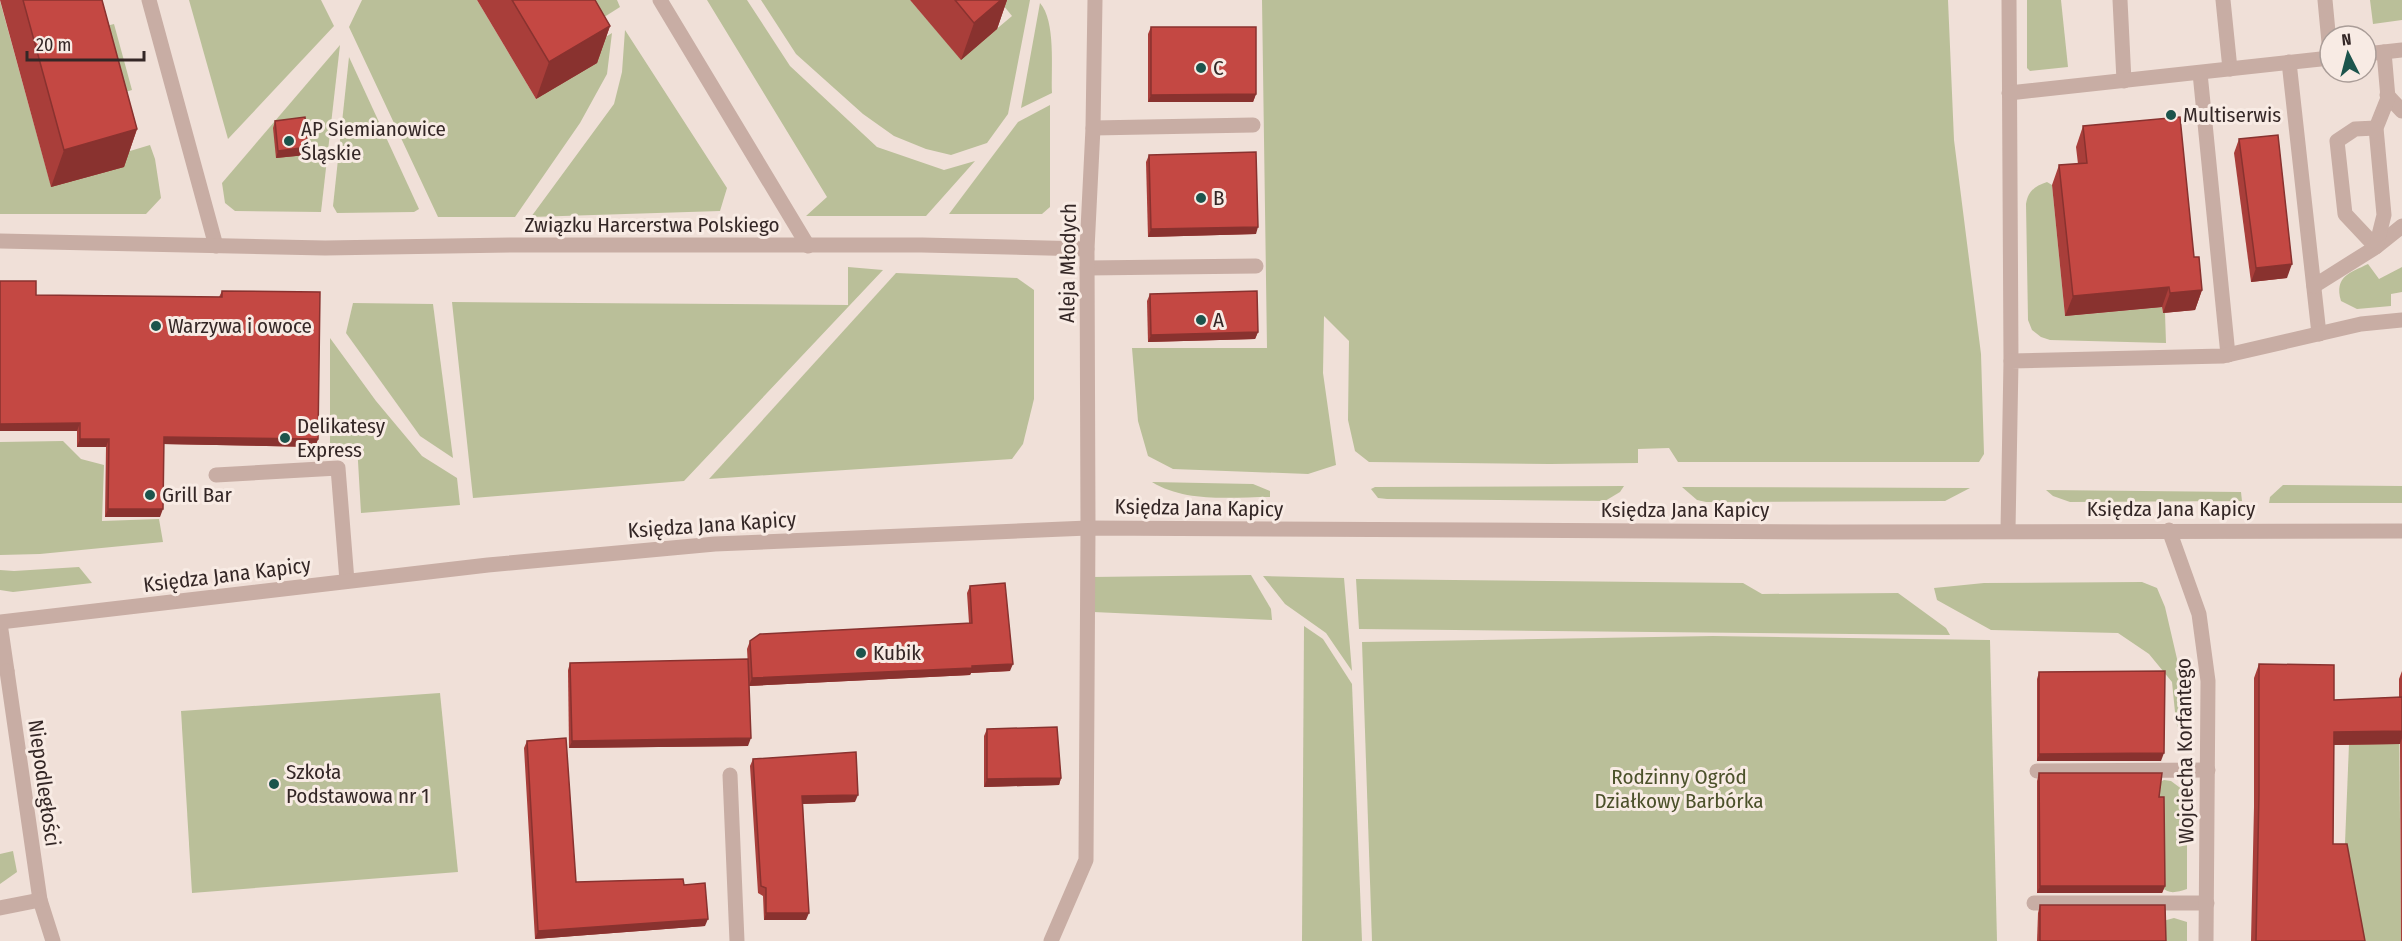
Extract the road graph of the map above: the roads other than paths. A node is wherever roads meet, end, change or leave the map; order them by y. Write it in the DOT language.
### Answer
graph roads {
  1 [pos="148,0"];
  2 [pos="660,0"];
  3 [pos="1095,0"];
  4 [pos="2009,0"];
  5 [pos="2120,0"];
  6 [pos="2223,0"];
  7 [pos="2325,0"];
  8 [pos="2327,24"];
  9 [pos="2402,50"];
  10 [pos="2384,52"];
  11 [pos="2378,53"];
  12 [pos="2318,59"];
  13 [pos="2289,62"];
  14 [pos="2229,69"];
  15 [pos="2200,72"];
  16 [pos="2124,81"];
  17 [pos="2009,93"];
  18 [pos="2387,95"];
  19 [pos="2402,111"];
  20 [pos="1253,125"];
  21 [pos="1093,128"];
  22 [pos="2376,128"];
  23 [pos="2402,226"];
  24 [pos="0,241"];
  25 [pos="216,246"];
  26 [pos="808,246"];
  27 [pos="2376,247"];
  28 [pos="1087,249"];
  29 [pos="1256,266"];
  30 [pos="1087,268"];
  31 [pos="2314,286"];
  32 [pos="2402,320"];
  33 [pos="2319,334"];
  34 [pos="2228,355"];
  35 [pos="2011,361"];
  36 [pos="216,475"];
  37 [pos="1088,528"];
  38 [pos="2008,530"];
  39 [pos="2169,530"];
  40 [pos="2402,531"];
  41 [pos="347,581"];
  42 [pos="0,623"];
  43 [pos="2208,770"];
  44 [pos="2037,771"];
  45 [pos="730,775"];
  46 [pos="40,900"];
  47 [pos="2034,903"];
  48 [pos="2206,903"];
  49 [pos="0,908"];
  50 [pos="52,941"];
  51 [pos="737,941"];
  52 [pos="1051,941"];
  53 [pos="2206,941"];
  1 -- 25 [label="street"];
  2 -- 26 [label="street"];
  3 -- 21 [label="street, Aleja Młodych"];
  4 -- 17 [label="street"];
  5 -- 16 [label="street"];
  6 -- 14 [label="street"];
  7 -- 8 [label="street"];
  9 -- 10 [label="street"];
  10 -- 11 [label="street"];
  10 -- 18 [label="street"];
  12 -- 13 [label="street"];
  13 -- 14 [label="street"];
  13 -- 31 [label="street"];
  14 -- 15 [label="street"];
  15 -- 16 [label="street"];
  15 -- 34 [label="street"];
  16 -- 17 [label="street"];
  17 -- 35 [label="street"];
  18 -- 19 [label="street"];
  18 -- 22 [label="street"];
  20 -- 21 [label="street"];
  21 -- 28 [label="street, Aleja Młodych"];
  22 -- 27 [label="street"];
  22 -- 27 [label="street"];
  23 -- 27 [label="street"];
  24 -- 25 [label="street, Związku Harcerstwa Polskiego"];
  25 -- 26 [label="street, Związku Harcerstwa Polskiego"];
  26 -- 28 [label="street, Związku Harcerstwa Polskiego"];
  27 -- 31 [label="street"];
  28 -- 30 [label="street, Aleja Młodych"];
  29 -- 30 [label="street"];
  30 -- 37 [label="street, Aleja Młodych"];
  31 -- 33 [label="street"];
  32 -- 33 [label="street"];
  33 -- 34 [label="street"];
  34 -- 35 [label="street"];
  35 -- 38 [label="street"];
  36 -- 41 [label="street"];
  37 -- 38 [label="street, Księdza Jana Kapicy"];
  37 -- 41 [label="street, Księdza Jana Kapicy"];
  37 -- 52 [label="street, Aleja Młodych"];
  38 -- 39 [label="street, Księdza Jana Kapicy"];
  39 -- 40 [label="street, Księdza Jana Kapicy"];
  39 -- 43 [label="street, Wojciecha Korfantego"];
  41 -- 42 [label="street, Księdza Jana Kapicy"];
  42 -- 46 [label="street, Niepodległości"];
  43 -- 44 [label="street"];
  43 -- 48 [label="street, Wojciecha Korfantego"];
  45 -- 51 [label="street"];
  46 -- 49 [label="street"];
  46 -- 50 [label="street, Niepodległości"];
  47 -- 48 [label="street"];
  48 -- 53 [label="street, Wojciecha Korfantego"];
}
